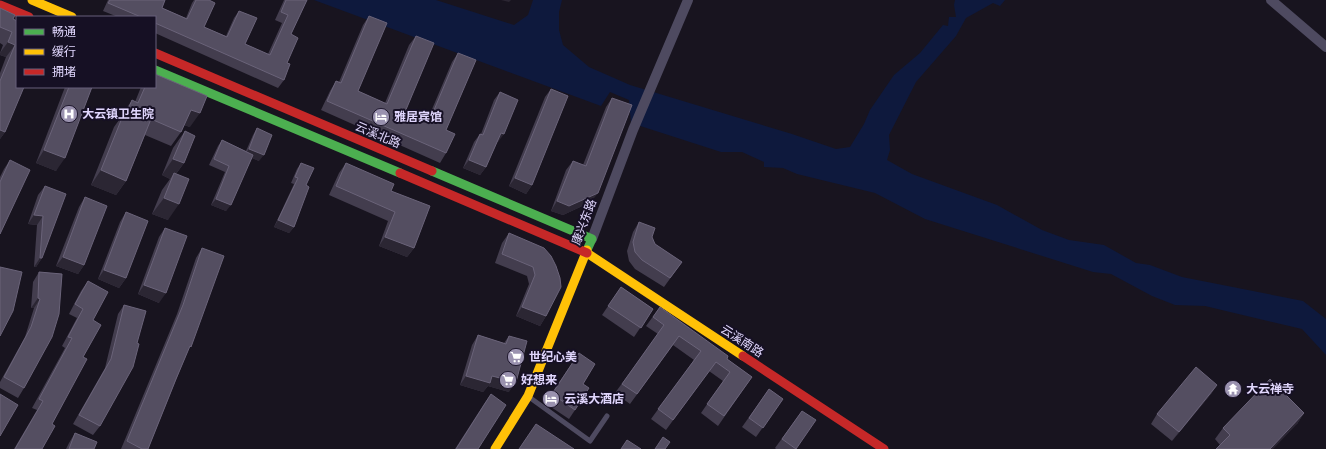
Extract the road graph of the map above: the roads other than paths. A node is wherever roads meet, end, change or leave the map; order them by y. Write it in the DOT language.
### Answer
graph roads {
  1 [pos="32,0"];
  2 [pos="688,0"];
  3 [pos="1271,0"];
  4 [pos="0,5"];
  5 [pos="27,16"];
  6 [pos="70,16"];
  7 [pos="1326,47"];
  8 [pos="156,53"];
  9 [pos="156,70"];
  10 [pos="592,239"];
  11 [pos="586,252"];
  12 [pos="528,396"];
  13 [pos="607,416"];
  14 [pos="495,449"];
  15 [pos="884,449"];
  1 -- 6 [label="street"];
  2 -- 10 [label="street, 康兴东路"];
  3 -- 7 [label="street"];
  4 -- 5 [label="street"];
  8 -- 10 [label="street, 云溪北路"];
  9 -- 11 [label="street"];
  10 -- 11 [label="street, 康兴东路"];
  11 -- 12 [label="street, 康兴东路"];
  11 -- 15 [label="street, 云溪南路"];
  12 -- 13 [label="lane"];
  12 -- 14 [label="street, 康兴东路"];
}
